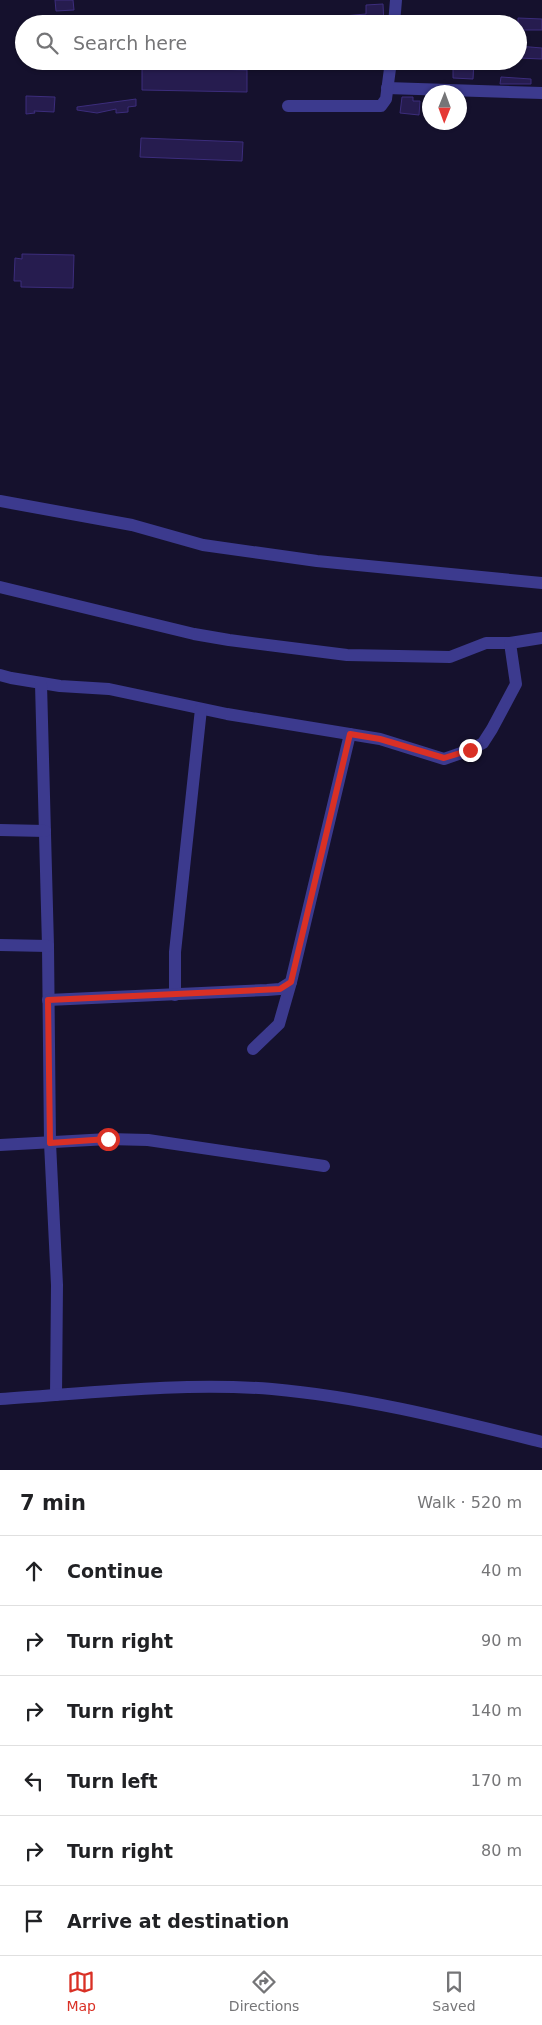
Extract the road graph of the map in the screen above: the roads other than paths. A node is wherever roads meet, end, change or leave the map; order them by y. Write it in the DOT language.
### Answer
graph roads {
  1 [pos="396,0"];
  2 [pos="395,15"];
  3 [pos="389,70"];
  4 [pos="387,88"];
  5 [pos="542,93"];
  6 [pos="288,106"];
  7 [pos="0,501"];
  8 [pos="542,584"];
  9 [pos="0,587"];
  10 [pos="542,638"];
  11 [pos="510,643"];
  12 [pos="0,675"];
  13 [pos="41,684"];
  14 [pos="201,709"];
  15 [pos="350,734"];
  16 [pos="0,830"];
  17 [pos="45,830"];
  18 [pos="0,946"];
  19 [pos="48,946"];
  20 [pos="291,982"];
  21 [pos="175,995"];
  22 [pos="48,1000"];
  23 [pos="252,1048"];
  24 [pos="50,1143"];
  25 [pos="0,1145"];
  26 [pos="324,1166"];
  27 [pos="56,1395"];
  28 [pos="0,1399"];
  29 [pos="542,1442"];
  1 -- 2 [label="street"];
  3 -- 4 [label="street"];
  4 -- 5 [label="street"];
  4 -- 6 [label="street"];
  7 -- 8 [label="street"];
  9 -- 11 [label="street"];
  10 -- 11 [label="street"];
  11 -- 15 [label="street"];
  12 -- 13 [label="street"];
  13 -- 14 [label="street"];
  13 -- 17 [label="street"];
  14 -- 15 [label="street"];
  14 -- 21 [label="street"];
  15 -- 20 [label="street"];
  16 -- 17 [label="street"];
  17 -- 19 [label="street"];
  18 -- 19 [label="street"];
  19 -- 22 [label="street"];
  20 -- 21 [label="street"];
  20 -- 23 [label="street"];
  21 -- 22 [label="street"];
  22 -- 24 [label="street"];
  24 -- 25 [label="street"];
  24 -- 26 [label="street"];
  24 -- 27 [label="street"];
  27 -- 28 [label="street"];
  27 -- 29 [label="street"];
}
